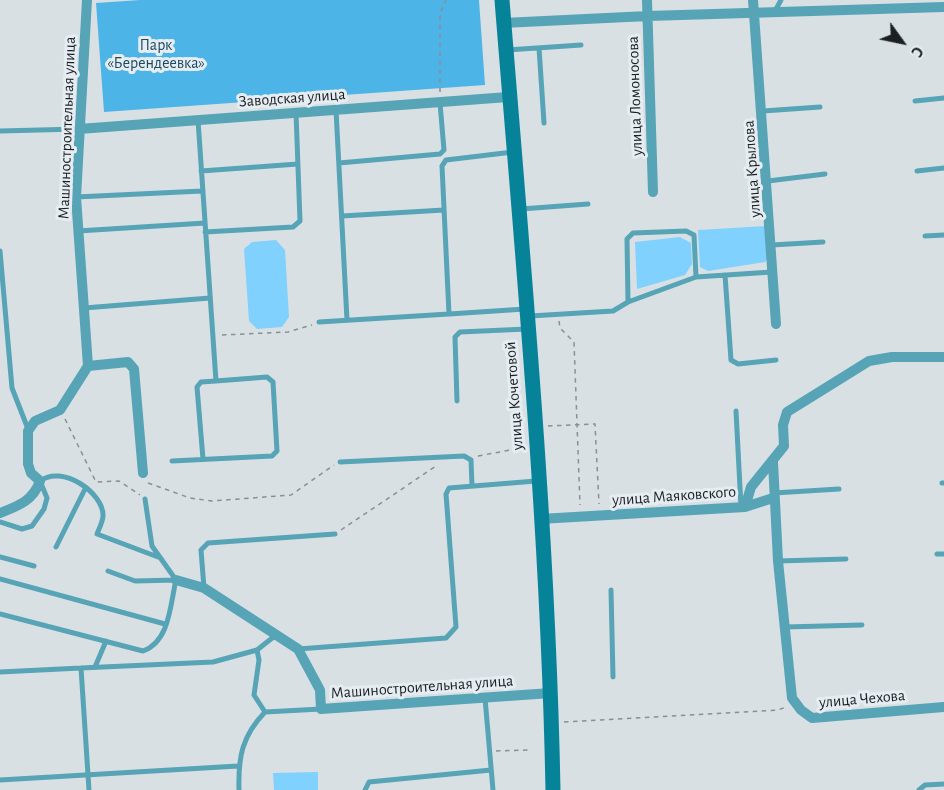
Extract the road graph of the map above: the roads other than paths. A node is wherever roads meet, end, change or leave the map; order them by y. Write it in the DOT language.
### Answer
graph roads {
  1 [pos="87,0"];
  2 [pos="502,0"];
  3 [pos="647,0"];
  4 [pos="753,0"];
  5 [pos="782,0"];
  6 [pos="905,4"];
  7 [pos="944,7"];
  8 [pos="775,12"];
  9 [pos="754,13"];
  10 [pos="648,16"];
  11 [pos="504,23"];
  12 [pos="581,45"];
  13 [pos="538,48"];
  14 [pos="505,51"];
  15 [pos="508,97"];
  16 [pos="944,98"];
  17 [pos="915,101"];
  18 [pos="440,102"];
  19 [pos="820,107"];
  20 [pos="336,110"];
  21 [pos="763,111"];
  22 [pos="296,113"];
  23 [pos="198,120"];
  24 [pos="544,123"];
  25 [pos="79,129"];
  26 [pos="0,131"];
  27 [pos="513,152"];
  28 [pos="339,163"];
  29 [pos="298,164"];
  30 [pos="944,168"];
  31 [pos="201,171"];
  32 [pos="917,171"];
  33 [pos="825,174"];
  34 [pos="768,181"];
  35 [pos="202,191"];
  36 [pos="653,192"];
  37 [pos="76,197"];
  38 [pos="588,204"];
  39 [pos="517,209"];
  40 [pos="444,210"];
  41 [pos="342,216"];
  42 [pos="205,223"];
  43 [pos="78,231"];
  44 [pos="205,232"];
  45 [pos="944,235"];
  46 [pos="926,236"];
  47 [pos="823,242"];
  48 [pos="771,245"];
  49 [pos="0,251"];
  50 [pos="773,272"];
  51 [pos="725,275"];
  52 [pos="696,276"];
  53 [pos="210,298"];
  54 [pos="628,302"];
  55 [pos="84,308"];
  56 [pos="449,314"];
  57 [pos="526,318"];
  58 [pos="348,320"];
  59 [pos="319,322"];
  60 [pos="776,324"];
  61 [pos="944,357"];
  62 [pos="776,360"];
  63 [pos="88,366"];
  64 [pos="216,381"];
  65 [pos="457,401"];
  66 [pos="736,411"];
  67 [pos="28,430"];
  68 [pos="203,459"];
  69 [pos="172,461"];
  70 [pos="340,462"];
  71 [pos="773,462"];
  72 [pos="143,473"];
  73 [pos="40,481"];
  74 [pos="537,481"];
  75 [pos="472,486"];
  76 [pos="85,489"];
  77 [pos="839,489"];
  78 [pos="773,496"];
  79 [pos="145,499"];
  80 [pos="743,507"];
  81 [pos="0,513"];
  82 [pos="540,519"];
  83 [pos="0,522"];
  84 [pos="335,534"];
  85 [pos="56,547"];
  86 [pos="0,557"];
  87 [pos="158,557"];
  88 [pos="846,559"];
  89 [pos="778,561"];
  90 [pos="34,566"];
  91 [pos="108,571"];
  92 [pos="0,579"];
  93 [pos="176,580"];
  94 [pos="204,588"];
  95 [pos="611,590"];
  96 [pos="0,614"];
  97 [pos="165,624"];
  98 [pos="862,625"];
  99 [pos="785,627"];
  100 [pos="276,635"];
  101 [pos="106,641"];
  102 [pos="298,649"];
  103 [pos="257,650"];
  104 [pos="95,667"];
  105 [pos="81,668"];
  106 [pos="0,672"];
  107 [pos="613,677"];
  108 [pos="551,693"];
  109 [pos="485,698"];
  110 [pos="944,707"];
  111 [pos="321,709"];
  112 [pos="265,712"];
  113 [pos="238,766"];
  114 [pos="491,770"];
  115 [pos="88,775"];
  116 [pos="0,780"];
  117 [pos="944,784"];
  118 [pos="89,790"];
  119 [pos="239,790"];
  120 [pos="365,790"];
  121 [pos="493,790"];
  122 [pos="553,790"];
  123 [pos="920,790"];
  1 -- 25 [label="street, Машиностроительная улица"];
  2 -- 11 [label="main road, улица Кочетовой"];
  3 -- 10 [label="street, улица Ломоносова"];
  4 -- 9 [label="street, улица Крылова"];
  5 -- 8 [label="lane"];
  6 -- 7 [label="street"];
  6 -- 8 [label="street"];
  8 -- 9 [label="street"];
  9 -- 10 [label="street"];
  9 -- 21 [label="street, улица Крылова"];
  10 -- 11 [label="street"];
  10 -- 36 [label="street, улица Ломоносова"];
  11 -- 14 [label="main road, улица Кочетовой"];
  12 -- 13 [label="lane"];
  13 -- 14 [label="lane"];
  13 -- 24 [label="lane"];
  14 -- 15 [label="main road, улица Кочетовой"];
  15 -- 18 [label="street, Заводская улица"];
  15 -- 27 [label="main road, улица Кочетовой"];
  16 -- 17 [label="lane"];
  18 -- 20 [label="street, Заводская улица"];
  18 -- 28 [label="lane"];
  19 -- 21 [label="lane"];
  20 -- 22 [label="street, Заводская улица"];
  20 -- 28 [label="lane"];
  21 -- 34 [label="street, улица Крылова"];
  22 -- 23 [label="street, Заводская улица"];
  22 -- 29 [label="lane"];
  23 -- 25 [label="street, Заводская улица"];
  23 -- 31 [label="lane"];
  25 -- 26 [label="lane"];
  25 -- 37 [label="street, Машиностроительная улица"];
  27 -- 39 [label="main road, улица Кочетовой"];
  27 -- 40 [label="lane"];
  28 -- 41 [label="lane"];
  29 -- 31 [label="lane"];
  29 -- 44 [label="lane"];
  30 -- 32 [label="lane"];
  31 -- 35 [label="lane"];
  33 -- 34 [label="lane"];
  34 -- 48 [label="street, улица Крылова"];
  35 -- 37 [label="lane"];
  35 -- 42 [label="lane"];
  37 -- 43 [label="street, Машиностроительная улица"];
  38 -- 39 [label="lane"];
  39 -- 57 [label="main road, улица Кочетовой"];
  40 -- 41 [label="lane"];
  40 -- 56 [label="lane"];
  41 -- 58 [label="lane"];
  42 -- 43 [label="lane"];
  42 -- 44 [label="lane"];
  43 -- 55 [label="street, Машиностроительная улица"];
  44 -- 53 [label="lane"];
  45 -- 46 [label="lane"];
  47 -- 48 [label="lane"];
  48 -- 50 [label="street, улица Крылова"];
  49 -- 67 [label="lane"];
  50 -- 51 [label="lane"];
  50 -- 60 [label="street, улица Крылова"];
  51 -- 52 [label="lane"];
  51 -- 62 [label="lane"];
  52 -- 54 [label="lane"];
  52 -- 54 [label="lane"];
  53 -- 55 [label="lane"];
  53 -- 64 [label="lane"];
  54 -- 57 [label="lane"];
  55 -- 63 [label="street, Машиностроительная улица"];
  56 -- 57 [label="lane"];
  56 -- 58 [label="lane"];
  57 -- 65 [label="lane"];
  57 -- 74 [label="main road, улица Кочетовой"];
  58 -- 59 [label="lane"];
  61 -- 71 [label="street, улица Маяковского"];
  63 -- 67 [label="street"];
  63 -- 72 [label="street"];
  64 -- 68 [label="lane"];
  64 -- 68 [label="lane"];
  66 -- 80 [label="lane"];
  67 -- 73 [label="street"];
  68 -- 69 [label="lane"];
  70 -- 75 [label="lane"];
  71 -- 78 [label="street"];
  71 -- 80 [label="street, улица Маяковского"];
  73 -- 76 [label="lane"];
  73 -- 81 [label="street"];
  73 -- 83 [label="lane"];
  74 -- 75 [label="lane"];
  74 -- 82 [label="main road, улица Кочетовой"];
  75 -- 102 [label="lane"];
  76 -- 85 [label="lane"];
  76 -- 87 [label="lane"];
  77 -- 78 [label="lane"];
  78 -- 80 [label="street"];
  78 -- 89 [label="street"];
  79 -- 87 [label="lane"];
  80 -- 82 [label="street, улица Маяковского"];
  82 -- 108 [label="main road, улица Кочетовой"];
  84 -- 94 [label="lane"];
  86 -- 90 [label="lane"];
  87 -- 93 [label="lane"];
  88 -- 89 [label="lane"];
  89 -- 99 [label="street"];
  91 -- 93 [label="lane"];
  92 -- 97 [label="lane"];
  93 -- 94 [label="street, Машиностроительная улица"];
  93 -- 97 [label="lane"];
  94 -- 100 [label="street, Машиностроительная улица"];
  95 -- 107 [label="lane"];
  96 -- 101 [label="lane"];
  97 -- 101 [label="lane"];
  98 -- 99 [label="lane"];
  99 -- 110 [label="street, улица Чехова"];
  100 -- 102 [label="street, Машиностроительная улица"];
  100 -- 103 [label="lane"];
  101 -- 104 [label="lane"];
  102 -- 111 [label="street, Машиностроительная улица"];
  103 -- 104 [label="lane"];
  103 -- 112 [label="lane"];
  104 -- 105 [label="lane"];
  105 -- 106 [label="lane"];
  105 -- 115 [label="lane"];
  108 -- 109 [label="street, Машиностроительная улица"];
  108 -- 122 [label="main road, улица Кочетовой"];
  109 -- 111 [label="street, Машиностроительная улица"];
  109 -- 114 [label="lane"];
  111 -- 112 [label="lane"];
  112 -- 113 [label="lane"];
  113 -- 115 [label="lane"];
  113 -- 119 [label="lane"];
  114 -- 120 [label="lane"];
  114 -- 121 [label="lane"];
  115 -- 116 [label="lane"];
  115 -- 118 [label="lane"];
  117 -- 123 [label="lane"];
}
